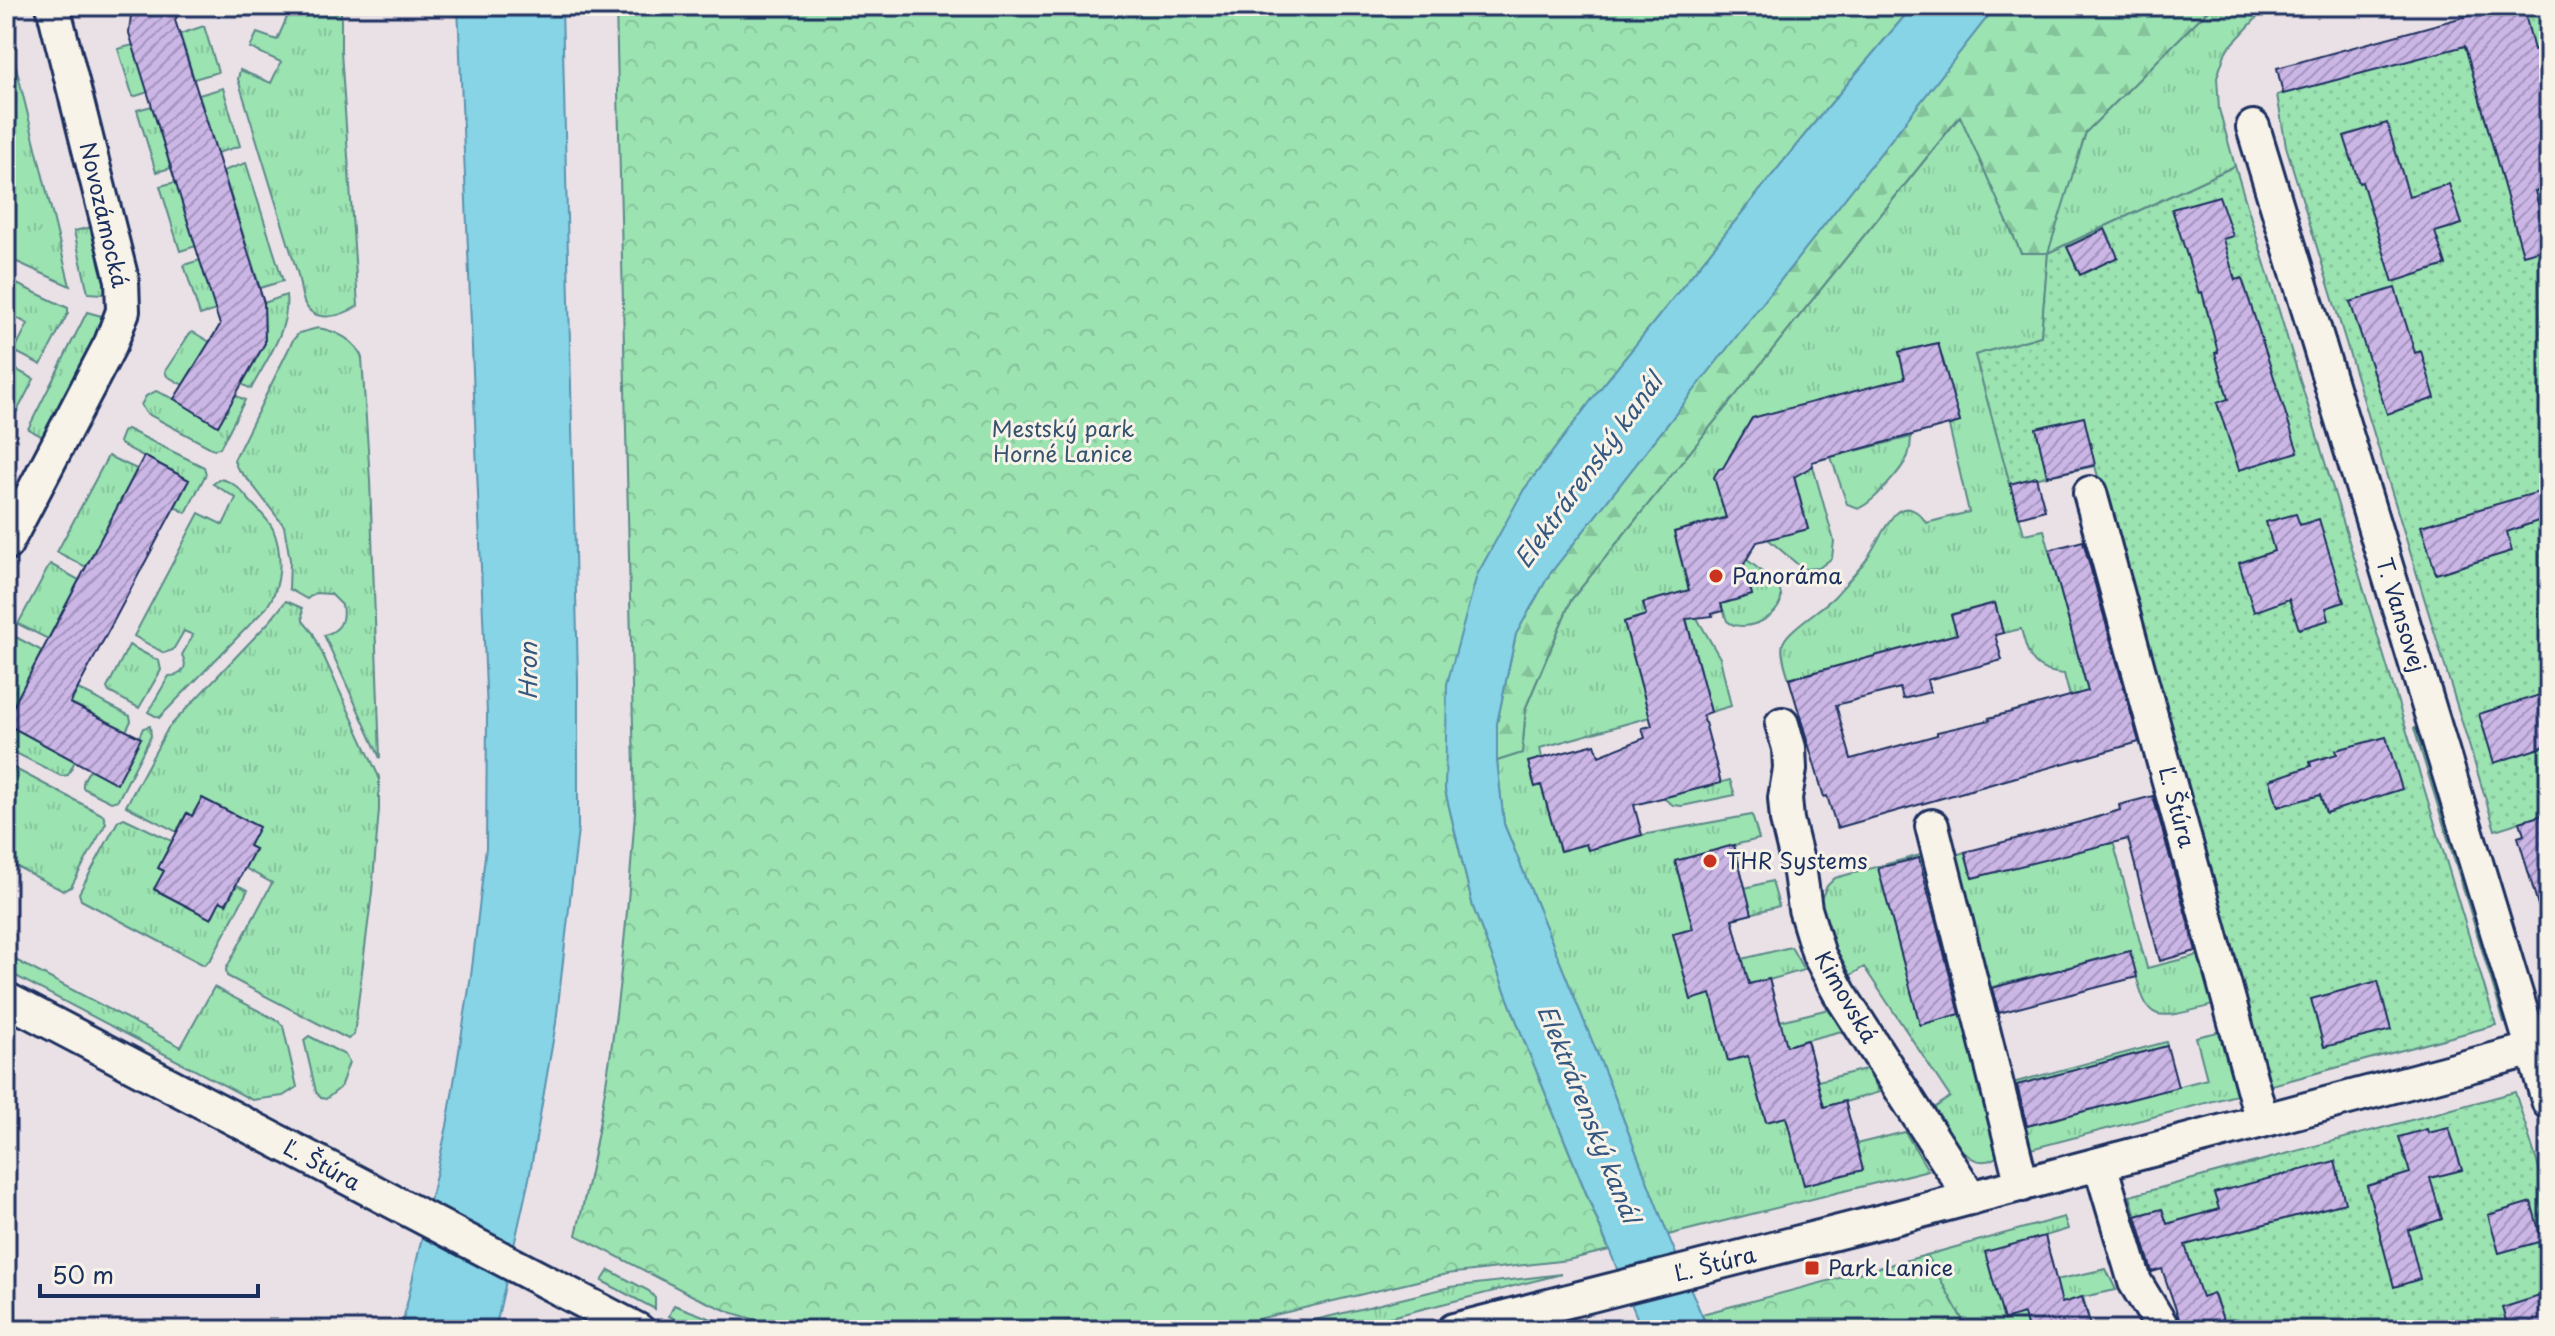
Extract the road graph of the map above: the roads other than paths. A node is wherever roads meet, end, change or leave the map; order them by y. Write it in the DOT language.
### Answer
graph roads {
  1 [pos="53,6"];
  2 [pos="2253,127"];
  3 [pos="2090,493"];
  4 [pos="6,544"];
  5 [pos="1782,724"];
  6 [pos="1932,826"];
  7 [pos="6,999"];
  8 [pos="2541,1047"];
  9 [pos="2549,1103"];
  10 [pos="2262,1121"];
  11 [pos="2100,1164"];
  12 [pos="2022,1185"];
  13 [pos="1971,1198"];
  14 [pos="638,1330"];
  15 [pos="1454,1330"];
  16 [pos="2164,1330"];
  1 -- 4 [label="street, Novozámocká"];
  2 -- 8 [label="street, T. Vansovej"];
  3 -- 10 [label="street, Ľ. Štúra"];
  5 -- 13 [label="street, Kimovská"];
  6 -- 12 [label="street"];
  7 -- 14 [label="street, Ľ. Štúra"];
  8 -- 9 [label="street, T. Vansovej"];
  8 -- 10 [label="street, Ľ. Štúra"];
  10 -- 11 [label="street, Ľ. Štúra"];
  11 -- 12 [label="street, Ľ. Štúra"];
  11 -- 16 [label="street"];
  12 -- 13 [label="street, Ľ. Štúra"];
  13 -- 15 [label="street, Ľ. Štúra"];
}
